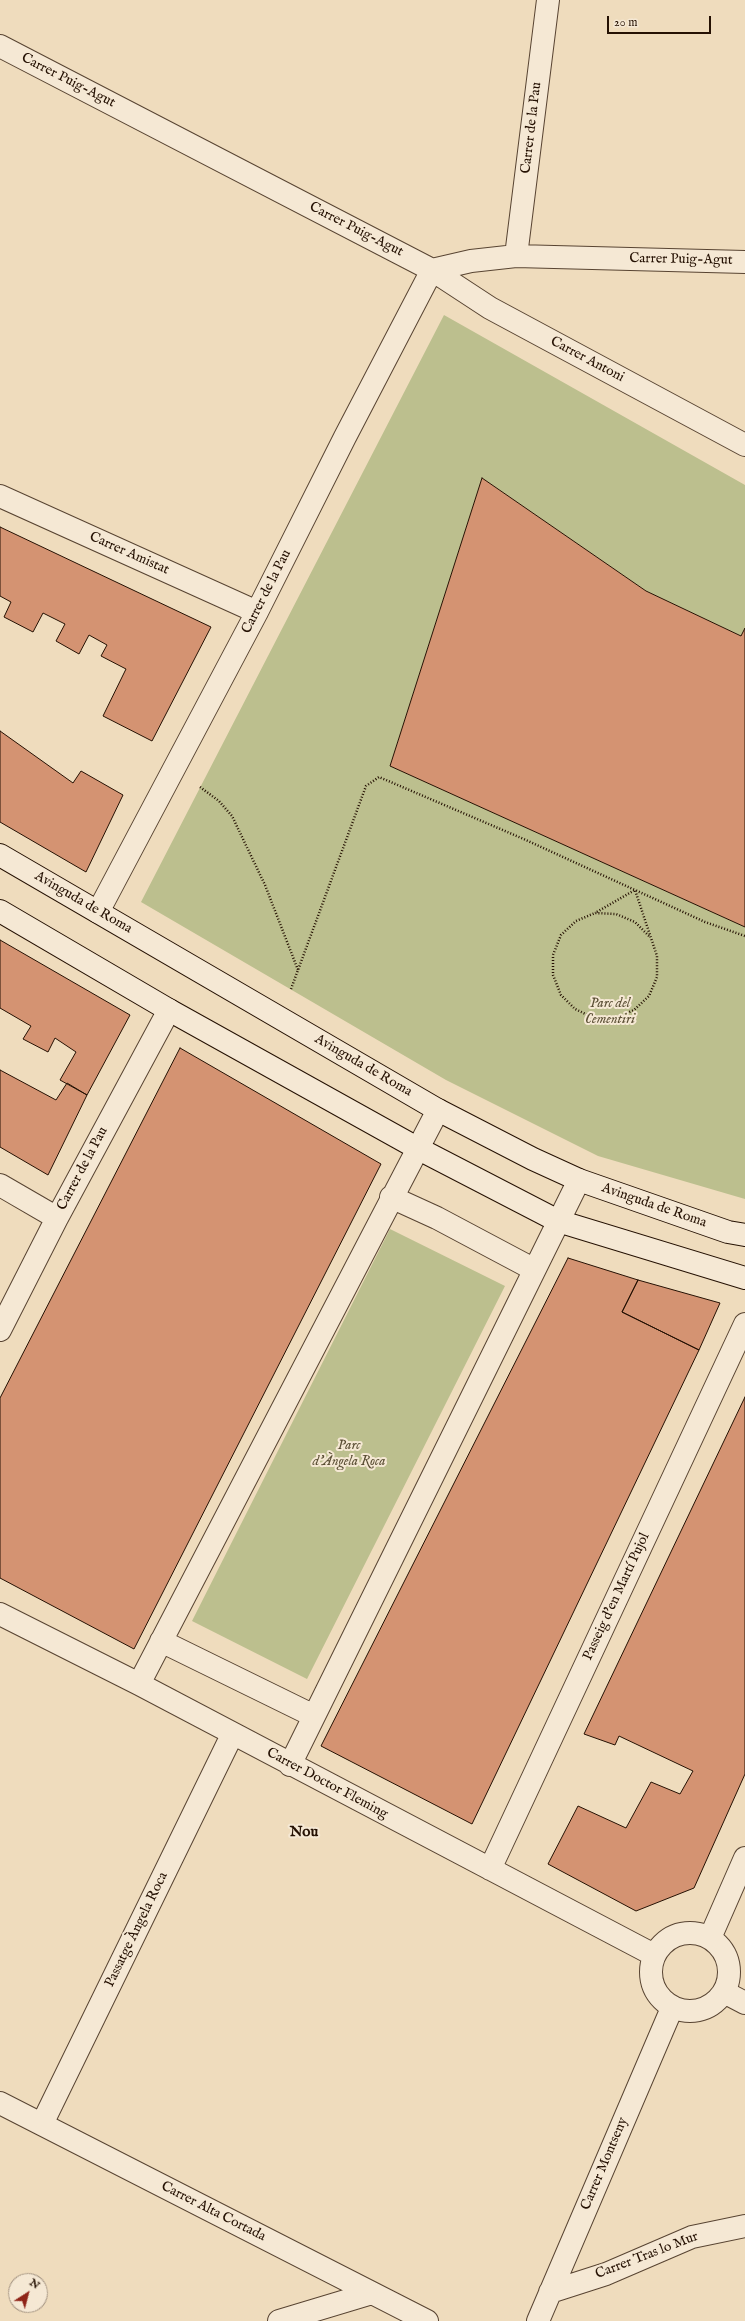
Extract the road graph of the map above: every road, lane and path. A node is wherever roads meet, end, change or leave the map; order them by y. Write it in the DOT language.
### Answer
graph roads {
  1 [pos="548,0"];
  2 [pos="0,46"];
  3 [pos="516,256"];
  4 [pos="745,262"];
  5 [pos="432,270"];
  6 [pos="745,445"];
  7 [pos="0,496"];
  8 [pos="257,612"];
  9 [pos="200,787"];
  10 [pos="0,855"];
  11 [pos="635,890"];
  12 [pos="0,911"];
  13 [pos="98,912"];
  14 [pos="595,914"];
  15 [pos="649,936"];
  16 [pos="745,936"];
  17 [pos="298,971"];
  18 [pos="291,990"];
  19 [pos="169,1010"];
  20 [pos="438,1110"];
  21 [pos="417,1148"];
  22 [pos="579,1180"];
  23 [pos="0,1185"];
  24 [pos="391,1198"];
  25 [pos="57,1218"];
  26 [pos="558,1221"];
  27 [pos="745,1235"];
  28 [pos="533,1269"];
  29 [pos="745,1278"];
  30 [pos="745,1324"];
  31 [pos="0,1330"];
  32 [pos="0,1614"];
  33 [pos="162,1641"];
  34 [pos="139,1684"];
  35 [pos="314,1716"];
  36 [pos="232,1735"];
  37 [pos="290,1765"];
  38 [pos="745,1858"];
  39 [pos="490,1869"];
  40 [pos="710,1938"];
  41 [pos="654,1955"];
  42 [pos="724,1992"];
  43 [pos="745,2003"];
  44 [pos="672,2008"];
  45 [pos="0,2103"];
  46 [pos="42,2124"];
  47 [pos="745,2226"];
  48 [pos="550,2292"];
  49 [pos="372,2293"];
  50 [pos="279,2321"];
  51 [pos="427,2321"];
  52 [pos="538,2321"];
  1 -- 3 [label="street, Carrer de la Pau"];
  2 -- 5 [label="street, Carrer Puig-Agut"];
  3 -- 4 [label="street, Carrer Puig-Agut"];
  3 -- 5 [label="street, Carrer Puig-Agut"];
  5 -- 6 [label="street, Carrer Antoni"];
  5 -- 8 [label="street, Carrer de la Pau"];
  7 -- 8 [label="street, Carrer Amistat"];
  8 -- 13 [label="street, Carrer de la Pau"];
  9 -- 17 [label="path"];
  10 -- 13 [label="street, Avinguda de Roma"];
  11 -- 14 [label="path"];
  11 -- 15 [label="path"];
  11 -- 16 [label="path"];
  11 -- 17 [label="path"];
  12 -- 19 [label="street"];
  13 -- 20 [label="street, Avinguda de Roma"];
  14 -- 15 [label="path"];
  14 -- 15 [label="path"];
  17 -- 18 [label="path"];
  19 -- 21 [label="street"];
  19 -- 25 [label="street, Carrer de la Pau"];
  20 -- 21 [label="street"];
  20 -- 22 [label="street, Avinguda de Roma"];
  21 -- 24 [label="street"];
  21 -- 26 [label="street"];
  22 -- 26 [label="street"];
  22 -- 27 [label="street, Avinguda de Roma"];
  23 -- 25 [label="street"];
  24 -- 28 [label="street"];
  24 -- 33 [label="street"];
  25 -- 31 [label="street, Carrer de la Pau"];
  26 -- 28 [label="street"];
  26 -- 29 [label="street"];
  28 -- 35 [label="street"];
  30 -- 39 [label="street, Passeig d'en Martí Pujol"];
  32 -- 34 [label="street, Carrer Doctor Fleming"];
  33 -- 34 [label="street"];
  33 -- 35 [label="street"];
  34 -- 36 [label="street, Carrer Doctor Fleming"];
  35 -- 37 [label="street"];
  36 -- 37 [label="street, Carrer Doctor Fleming"];
  36 -- 46 [label="street, Passatge Àngela Roca"];
  37 -- 39 [label="street, Carrer Doctor Fleming"];
  38 -- 40 [label="street"];
  39 -- 41 [label="street, Carrer Doctor Fleming"];
  40 -- 41 [label="street"];
  40 -- 42 [label="street"];
  41 -- 44 [label="street"];
  42 -- 43 [label="street"];
  42 -- 44 [label="street"];
  44 -- 48 [label="street, Carrer Montseny"];
  45 -- 46 [label="street, Carrer Alta Cortada"];
  46 -- 49 [label="street, Carrer Alta Cortada"];
  47 -- 48 [label="street, Carrer Tras lo Mur"];
  48 -- 52 [label="street, Carrer Montseny"];
  49 -- 50 [label="street"];
  49 -- 51 [label="street, Carrer Alta Cortada"];
}
